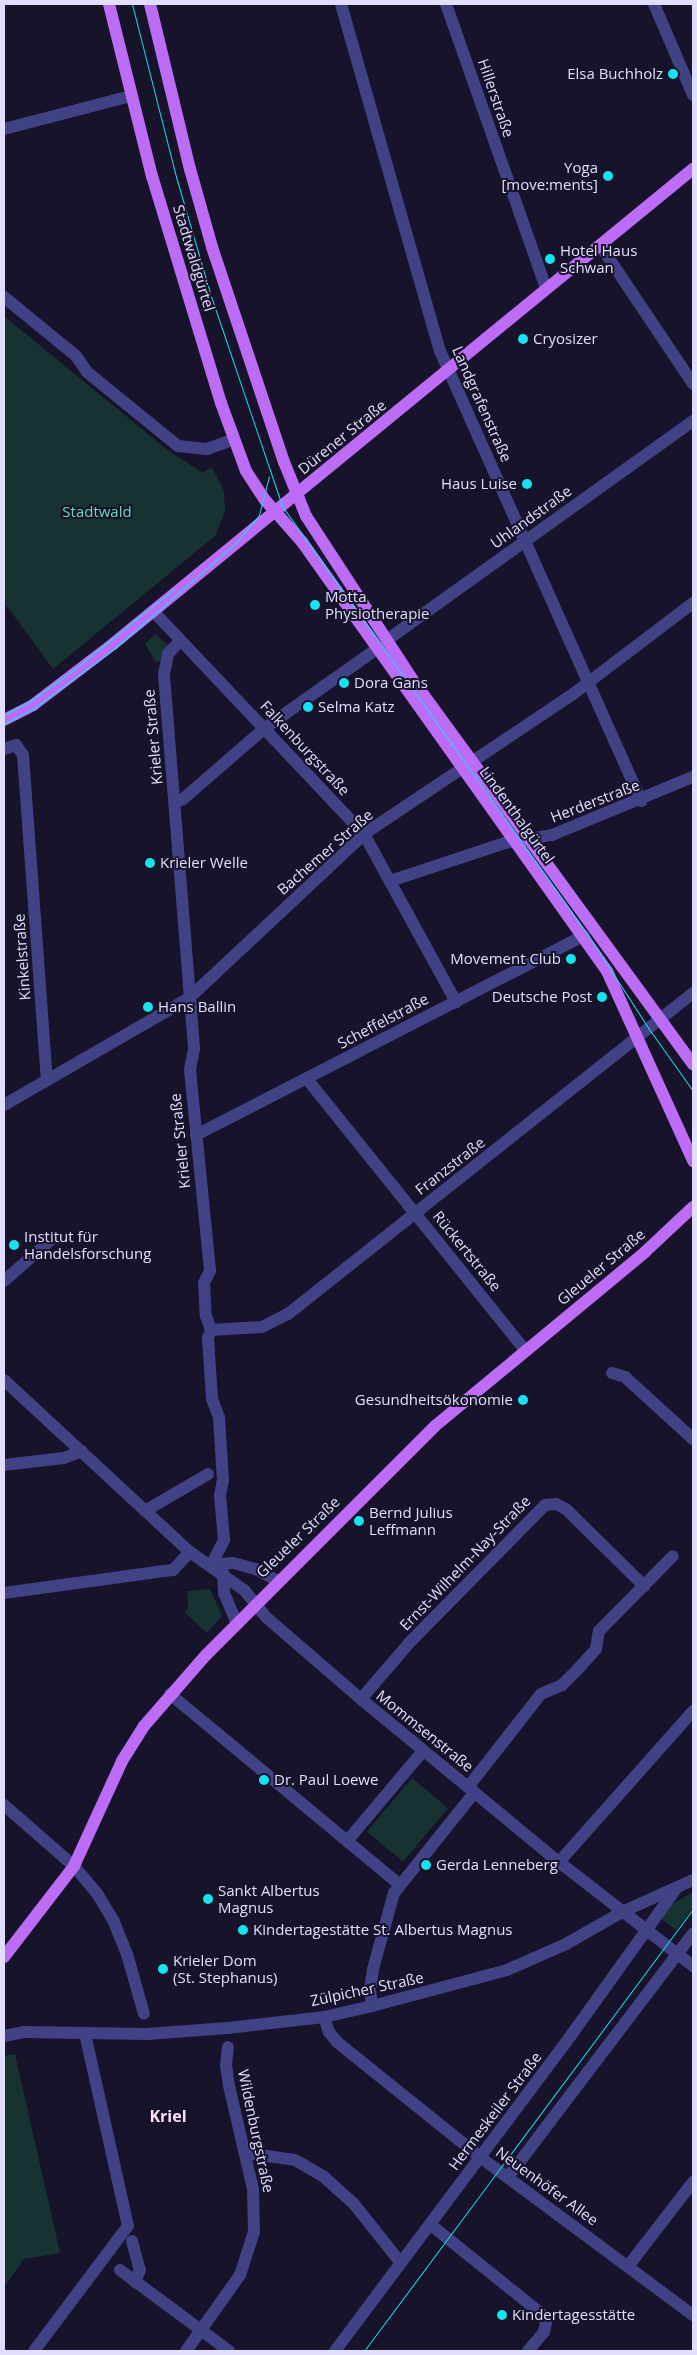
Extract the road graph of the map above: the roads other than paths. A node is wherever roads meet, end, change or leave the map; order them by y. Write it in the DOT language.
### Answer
graph roads {
  1 [pos="109,4"];
  2 [pos="150,4"];
  3 [pos="341,4"];
  4 [pos="446,4"];
  5 [pos="654,4"];
  6 [pos="693,95"];
  7 [pos="131,96"];
  8 [pos="4,129"];
  9 [pos="693,169"];
  10 [pos="600,245"];
  11 [pos="546,288"];
  12 [pos="4,297"];
  13 [pos="448,369"];
  14 [pos="693,384"];
  15 [pos="693,421"];
  16 [pos="234,439"];
  17 [pos="296,494"];
  18 [pos="276,511"];
  19 [pos="526,540"];
  20 [pos="693,603"];
  21 [pos="154,612"];
  22 [pos="180,641"];
  23 [pos="382,644"];
  24 [pos="588,681"];
  25 [pos="4,720"];
  26 [pos="265,728"];
  27 [pos="10,747"];
  28 [pos="467,764"];
  29 [pos="693,777"];
  30 [pos="641,801"];
  31 [pos="175,802"];
  32 [pos="364,834"];
  33 [pos="522,840"];
  34 [pos="390,881"];
  35 [pos="584,936"];
  36 [pos="693,993"];
  37 [pos="189,998"];
  38 [pos="456,1002"];
  39 [pos="661,1020"];
  40 [pos="639,1037"];
  41 [pos="693,1064"];
  42 [pos="307,1079"];
  43 [pos="47,1080"];
  44 [pos="4,1105"];
  45 [pos="196,1136"];
  46 [pos="693,1161"];
  47 [pos="693,1207"];
  48 [pos="416,1214"];
  49 [pos="53,1238"];
  50 [pos="4,1281"];
  51 [pos="211,1330"];
  52 [pos="525,1350"];
  53 [pos="612,1373"];
  54 [pos="4,1380"];
  55 [pos="693,1439"];
  56 [pos="82,1451"];
  57 [pos="4,1465"];
  58 [pos="208,1474"];
  59 [pos="145,1510"];
  60 [pos="190,1552"];
  61 [pos="673,1556"];
  62 [pos="211,1566"];
  63 [pos="223,1573"];
  64 [pos="278,1581"];
  65 [pos="644,1586"];
  66 [pos="4,1593"];
  67 [pos="255,1604"];
  68 [pos="237,1624"];
  69 [pos="170,1694"];
  70 [pos="361,1699"];
  71 [pos="693,1711"];
  72 [pos="423,1751"];
  73 [pos="472,1790"];
  74 [pos="4,1805"];
  75 [pos="348,1840"];
  76 [pos="559,1862"];
  77 [pos="74,1866"];
  78 [pos="693,1880"];
  79 [pos="399,1884"];
  80 [pos="677,1886"];
  81 [pos="622,1912"];
  82 [pos="646,1931"];
  83 [pos="693,1933"];
  84 [pos="677,1954"];
  85 [pos="4,1957"];
  86 [pos="693,1966"];
  87 [pos="372,2006"];
  88 [pos="144,2014"];
  89 [pos="324,2017"];
  90 [pos="4,2028"];
  91 [pos="24,2032"];
  92 [pos="85,2033"];
  93 [pos="4,2036"];
  94 [pos="228,2047"];
  95 [pos="246,2153"];
  96 [pos="480,2158"];
  97 [pos="508,2177"];
  98 [pos="693,2182"];
  99 [pos="431,2225"];
  100 [pos="132,2241"];
  101 [pos="401,2263"];
  102 [pos="629,2266"];
  103 [pos="120,2270"];
  104 [pos="135,2282"];
  105 [pos="693,2315"];
  106 [pos="201,2330"];
  107 [pos="34,2351"];
  108 [pos="186,2351"];
  109 [pos="229,2351"];
  110 [pos="335,2351"];
  111 [pos="528,2351"];
  1 -- 7 [label="main road, Stadtwaldgürtel"];
  2 -- 17 [label="main road, Stadtwaldgürtel"];
  3 -- 13 [label="street, Landgrafenstraße"];
  4 -- 11 [label="street, Hillerstraße"];
  5 -- 6 [label="street"];
  7 -- 8 [label="street"];
  7 -- 16 [label="main road, Stadtwaldgürtel"];
  9 -- 10 [label="main road, Dürener Straße"];
  10 -- 11 [label="main road, Dürener Straße"];
  10 -- 14 [label="street"];
  11 -- 13 [label="main road, Dürener Straße"];
  12 -- 16 [label="street"];
  13 -- 17 [label="main road, Dürener Straße"];
  13 -- 19 [label="street, Landgrafenstraße"];
  15 -- 19 [label="street, Uhlandstraße"];
  16 -- 18 [label="main road, Stadtwaldgürtel"];
  17 -- 18 [label="main road, Dürener Straße"];
  17 -- 23 [label="main road, Lindenthalgürtel"];
  18 -- 21 [label="main road, Dürener Straße"];
  18 -- 23 [label="main road, Lindenthalgürtel"];
  19 -- 23 [label="street, Uhlandstraße"];
  19 -- 24 [label="street, Landgrafenstraße"];
  20 -- 24 [label="street, Bachemer Straße"];
  21 -- 22 [label="street, Falkenburgstraße"];
  21 -- 25 [label="main road, Dürener Straße"];
  22 -- 26 [label="street, Falkenburgstraße"];
  22 -- 31 [label="street, Krieler Straße"];
  23 -- 26 [label="street, Uhlandstraße"];
  23 -- 28 [label="main road, Lindenthalgürtel"];
  24 -- 28 [label="street, Bachemer Straße"];
  24 -- 30 [label="street, Landgrafenstraße"];
  26 -- 31 [label="street, Uhlandstraße"];
  26 -- 32 [label="street, Falkenburgstraße"];
  27 -- 43 [label="street, Kinkelstraße"];
  28 -- 32 [label="street, Bachemer Straße"];
  28 -- 33 [label="main road, Lindenthalgürtel"];
  29 -- 30 [label="street, Herderstraße"];
  30 -- 33 [label="street, Herderstraße"];
  31 -- 37 [label="street, Krieler Straße"];
  32 -- 34 [label="street, Falkenburgstraße"];
  32 -- 37 [label="street, Bachemer Straße"];
  33 -- 34 [label="street, Herderstraße"];
  33 -- 35 [label="main road, Lindenthalgürtel"];
  33 -- 39 [label="main road, Lindenthalgürtel"];
  34 -- 38 [label="street, Falkenburgstraße"];
  35 -- 38 [label="street, Scheffelstraße"];
  35 -- 40 [label="main road, Lindenthalgürtel"];
  36 -- 39 [label="street, Franzstraße"];
  37 -- 43 [label="street, Bachemer Straße"];
  37 -- 45 [label="street, Krieler Straße"];
  38 -- 42 [label="street, Scheffelstraße"];
  39 -- 40 [label="street, Franzstraße"];
  39 -- 41 [label="main road, Lindenthalgürtel"];
  40 -- 46 [label="main road, Lindenthalgürtel"];
  40 -- 48 [label="street, Franzstraße"];
  42 -- 45 [label="street, Scheffelstraße"];
  42 -- 48 [label="street, Rückertstraße"];
  43 -- 44 [label="street, Bachemer Straße"];
  45 -- 51 [label="street, Krieler Straße"];
  47 -- 52 [label="main road, Gleueler Straße"];
  48 -- 51 [label="street, Franzstraße"];
  48 -- 52 [label="street, Rückertstraße"];
  49 -- 50 [label="street"];
  51 -- 62 [label="street, Krieler Straße"];
  52 -- 64 [label="main road, Gleueler Straße"];
  53 -- 55 [label="street"];
  54 -- 56 [label="street, Mommsenstraße"];
  56 -- 57 [label="street"];
  56 -- 59 [label="street, Mommsenstraße"];
  58 -- 59 [label="street"];
  59 -- 60 [label="street, Mommsenstraße"];
  60 -- 62 [label="street, Mommsenstraße"];
  60 -- 66 [label="street"];
  61 -- 65 [label="street"];
  62 -- 63 [label="street, Mommsenstraße"];
  62 -- 64 [label="street"];
  63 -- 67 [label="street, Mommsenstraße"];
  63 -- 68 [label="street"];
  64 -- 67 [label="main road, Gleueler Straße"];
  65 -- 70 [label="street, Ernst-Wilhelm-Nay-Straße"];
  65 -- 73 [label="street"];
  67 -- 68 [label="main road, Gleueler Straße"];
  67 -- 70 [label="street, Mommsenstraße"];
  68 -- 69 [label="main road, Gleueler Straße"];
  69 -- 75 [label="street"];
  69 -- 77 [label="main road, Gleueler Straße"];
  70 -- 72 [label="street, Mommsenstraße"];
  71 -- 76 [label="street"];
  72 -- 73 [label="street, Mommsenstraße"];
  72 -- 75 [label="street"];
  73 -- 76 [label="street, Mommsenstraße"];
  73 -- 79 [label="street"];
  74 -- 77 [label="street"];
  75 -- 79 [label="street"];
  76 -- 81 [label="street, Mommsenstraße"];
  77 -- 85 [label="main road, Gleueler Straße"];
  77 -- 88 [label="street"];
  78 -- 80 [label="street, Zülpicher Straße"];
  79 -- 87 [label="street"];
  80 -- 81 [label="street, Zülpicher Straße"];
  80 -- 82 [label="street, Hermeskeiler Straße"];
  81 -- 82 [label="street, Mommsenstraße"];
  81 -- 87 [label="street, Zülpicher Straße"];
  82 -- 84 [label="street, Mommsenstraße"];
  82 -- 96 [label="street, Hermeskeiler Straße"];
  83 -- 84 [label="street"];
  84 -- 86 [label="street, Mommsenstraße"];
  84 -- 97 [label="street"];
  87 -- 89 [label="street, Zülpicher Straße"];
  89 -- 92 [label="street, Zülpicher Straße"];
  89 -- 96 [label="street, Neuenhöfer Allee"];
  90 -- 91 [label="street, Zülpicher Straße"];
  91 -- 92 [label="street, Zülpicher Straße"];
  91 -- 93 [label="street, Zülpicher Straße"];
  92 -- 107 [label="street"];
  94 -- 95 [label="street, Wildenburgstraße"];
  95 -- 101 [label="street"];
  95 -- 106 [label="street, Wildenburgstraße"];
  96 -- 97 [label="street, Neuenhöfer Allee"];
  96 -- 99 [label="street, Hermeskeiler Straße"];
  97 -- 102 [label="street, Neuenhöfer Allee"];
  98 -- 102 [label="street"];
  99 -- 101 [label="street, Hermeskeiler Straße"];
  99 -- 111 [label="street"];
  100 -- 104 [label="street"];
  101 -- 110 [label="street, Hermeskeiler Straße"];
  102 -- 105 [label="street, Neuenhöfer Allee"];
  103 -- 104 [label="street"];
  104 -- 106 [label="street"];
  106 -- 108 [label="street, Wildenburgstraße"];
  106 -- 109 [label="street"];
}
